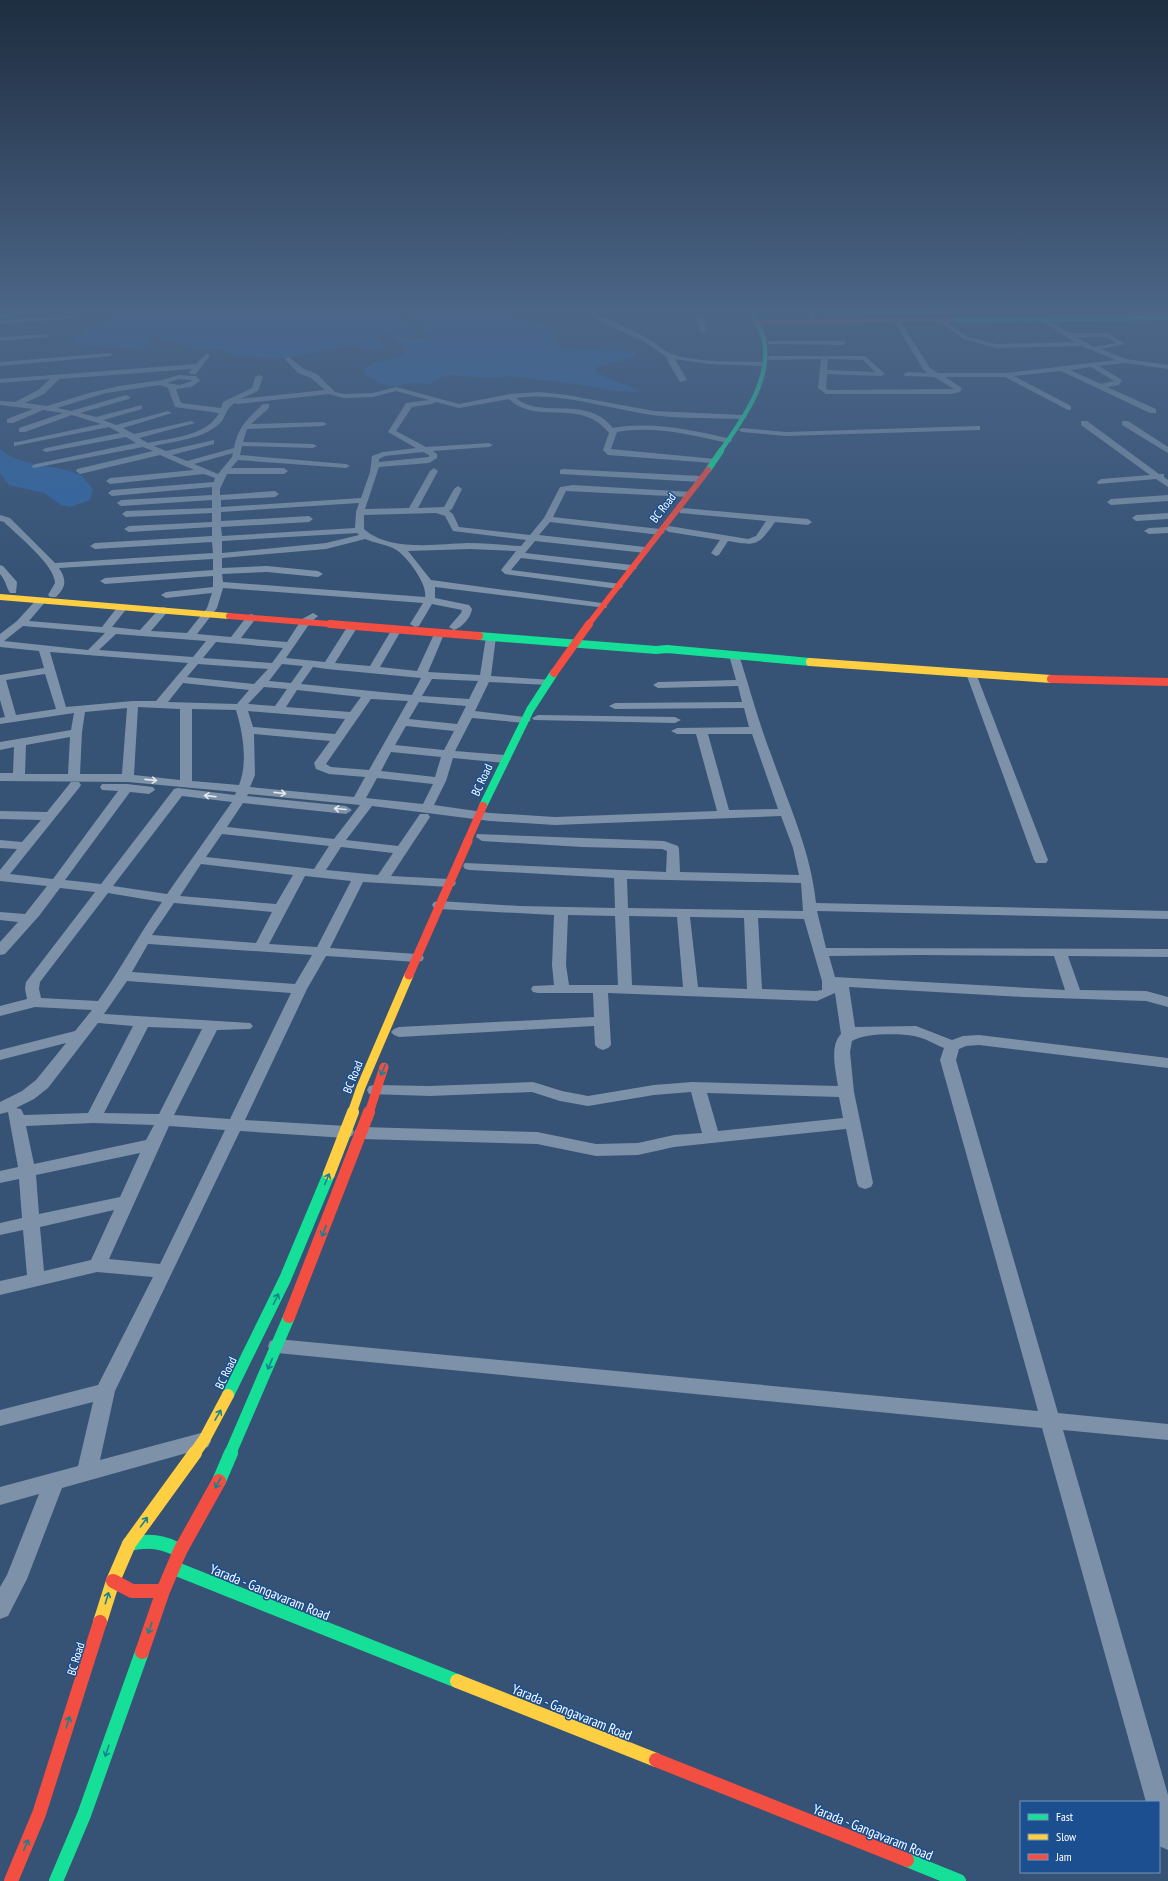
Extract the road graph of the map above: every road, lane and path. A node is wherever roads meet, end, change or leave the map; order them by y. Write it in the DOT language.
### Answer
graph roads {
  1 [pos="19,402"];
  2 [pos="67,402"];
  3 [pos="110,402"];
  4 [pos="177,402"];
  5 [pos="235,402"];
  6 [pos="266,402"];
  7 [pos="432,402"];
  8 [pos="440,402"];
  9 [pos="485,402"];
  10 [pos="518,402"];
  11 [pos="593,402"];
  12 [pos="755,402"];
  13 [pos="1056,402"];
  14 [pos="1134,402"];
  15 [pos="0,403"];
  16 [pos="12,405"];
  17 [pos="266,406"];
  18 [pos="139,407"];
  19 [pos="47,408"];
  20 [pos="225,408"];
  21 [pos="1068,408"];
  22 [pos="0,409"];
  23 [pos="1153,411"];
  24 [pos="72,413"];
  25 [pos="168,413"];
  26 [pos="746,418"];
  27 [pos="97,419"];
  28 [pos="10,421"];
  29 [pos="191,423"];
  30 [pos="1084,423"];
  31 [pos="1126,423"];
  32 [pos="323,424"];
  33 [pos="113,426"];
  34 [pos="244,427"];
  35 [pos="977,428"];
  36 [pos="22,430"];
  37 [pos="742,430"];
  38 [pos="612,431"];
  39 [pos="130,435"];
  40 [pos="53,437"];
  41 [pos="728,441"];
  42 [pos="211,442"];
  43 [pos="17,444"];
  44 [pos="146,444"];
  45 [pos="489,445"];
  46 [pos="313,446"];
  47 [pos="426,449"];
  48 [pos="46,450"];
  49 [pos="238,450"];
  50 [pos="1168,451"];
  51 [pos="163,453"];
  52 [pos="716,461"];
  53 [pos="183,462"];
  54 [pos="375,465"];
  55 [pos="36,466"];
  56 [pos="346,466"];
  57 [pos="80,471"];
  58 [pos="284,471"];
  59 [pos="434,471"];
  60 [pos="203,472"];
  61 [pos="1157,476"];
  62 [pos="1168,476"];
  63 [pos="221,477"];
  64 [pos="701,479"];
  65 [pos="1101,482"];
  66 [pos="1168,484"];
  67 [pos="458,489"];
  68 [pos="563,489"];
  69 [pos="112,493"];
  70 [pos="275,494"];
  71 [pos="690,496"];
  72 [pos="215,497"];
  73 [pos="1168,498"];
  74 [pos="364,500"];
  75 [pos="1111,502"];
  76 [pos="121,503"];
  77 [pos="216,510"];
  78 [pos="412,511"];
  79 [pos="439,511"];
  80 [pos="683,511"];
  81 [pos="360,512"];
  82 [pos="126,514"];
  83 [pos="1168,516"];
  84 [pos="1136,518"];
  85 [pos="309,519"];
  86 [pos="548,519"];
  87 [pos="772,519"];
  88 [pos="2,520"];
  89 [pos="808,522"];
  90 [pos="217,525"];
  91 [pos="130,529"];
  92 [pos="670,529"];
  93 [pos="1168,530"];
  94 [pos="1148,531"];
  95 [pos="660,532"];
  96 [pos="362,533"];
  97 [pos="534,537"];
  98 [pos="726,538"];
  99 [pos="217,540"];
  100 [pos="95,546"];
  101 [pos="400,548"];
  102 [pos="645,550"];
  103 [pos="521,552"];
  104 [pos="716,553"];
  105 [pos="217,556"];
  106 [pos="52,566"];
  107 [pos="0,568"];
  108 [pos="632,568"];
  109 [pos="218,572"];
  110 [pos="318,574"];
  111 [pos="105,581"];
  112 [pos="430,583"];
  113 [pos="618,586"];
  114 [pos="218,587"];
  115 [pos="0,590"];
  116 [pos="13,591"];
  117 [pos="53,595"];
  118 [pos="166,595"];
  119 [pos="0,597"];
  120 [pos="41,600"];
  121 [pos="429,600"];
  122 [pos="602,606"];
  123 [pos="123,607"];
  124 [pos="164,610"];
  125 [pos="210,611"];
  126 [pos="252,617"];
  127 [pos="309,619"];
  128 [pos="21,623"];
  129 [pos="415,624"];
  130 [pos="352,626"];
  131 [pos="454,627"];
  132 [pos="398,629"];
  133 [pos="0,630"];
  134 [pos="12,630"];
  135 [pos="109,630"];
  136 [pos="144,632"];
  137 [pos="440,632"];
  138 [pos="190,636"];
  139 [pos="491,637"];
  140 [pos="214,638"];
  141 [pos="0,639"];
  142 [pos="234,640"];
  143 [pos="584,641"];
  144 [pos="0,644"];
  145 [pos="290,645"];
  146 [pos="43,648"];
  147 [pos="90,653"];
  148 [pos="734,655"];
  149 [pos="579,656"];
  150 [pos="196,660"];
  151 [pos="277,663"];
  152 [pos="309,664"];
  153 [pos="327,666"];
  154 [pos="50,670"];
  155 [pos="373,670"];
  156 [pos="425,676"];
  157 [pos="972,676"];
  158 [pos="0,679"];
  159 [pos="485,679"];
  160 [pos="180,680"];
  161 [pos="548,682"];
  162 [pos="1168,682"];
  163 [pos="741,683"];
  164 [pos="258,685"];
  165 [pos="658,685"];
  166 [pos="295,687"];
  167 [pos="368,695"];
  168 [pos="3,697"];
  169 [pos="415,699"];
  170 [pos="474,703"];
  171 [pos="133,704"];
  172 [pos="160,704"];
  173 [pos="748,705"];
  174 [pos="186,706"];
  175 [pos="545,706"];
  176 [pos="615,706"];
  177 [pos="241,707"];
  178 [pos="80,709"];
  179 [pos="279,709"];
  180 [pos="62,711"];
  181 [pos="468,714"];
  182 [pos="353,716"];
  183 [pos="5,720"];
  184 [pos="533,721"];
  185 [pos="401,722"];
  186 [pos="461,728"];
  187 [pos="248,730"];
  188 [pos="701,730"];
  189 [pos="756,730"];
  190 [pos="76,732"];
  191 [pos="339,738"];
  192 [pos="20,743"];
  193 [pos="0,746"];
  194 [pos="388,748"];
  195 [pos="448,754"];
  196 [pos="505,759"];
  197 [pos="374,774"];
  198 [pos="0,777"];
  199 [pos="19,777"];
  200 [pos="440,780"];
  201 [pos="74,781"];
  202 [pos="0,783"];
  203 [pos="128,783"];
  204 [pos="182,788"];
  205 [pos="242,795"];
  206 [pos="362,805"];
  207 [pos="786,812"];
  208 [pos="426,813"];
  209 [pos="724,814"];
  210 [pos="0,815"];
  211 [pos="50,816"];
  212 [pos="484,824"];
  213 [pos="220,830"];
  214 [pos="338,842"];
  215 [pos="0,844"];
  216 [pos="24,846"];
  217 [pos="401,850"];
  218 [pos="198,860"];
  219 [pos="1041,860"];
  220 [pos="470,866"];
  221 [pos="301,871"];
  222 [pos="318,873"];
  223 [pos="620,875"];
  224 [pos="674,876"];
  225 [pos="0,877"];
  226 [pos="359,878"];
  227 [pos="382,879"];
  228 [pos="807,879"];
  229 [pos="56,883"];
  230 [pos="449,883"];
  231 [pos="106,889"];
  232 [pos="170,899"];
  233 [pos="449,905"];
  234 [pos="281,909"];
  235 [pos="561,911"];
  236 [pos="621,911"];
  237 [pos="809,911"];
  238 [pos="683,912"];
  239 [pos="751,914"];
  240 [pos="1168,915"];
  241 [pos="0,916"];
  242 [pos="29,919"];
  243 [pos="143,939"];
  244 [pos="262,946"];
  245 [pos="0,951"];
  246 [pos="321,952"];
  247 [pos="820,952"];
  248 [pos="1060,952"];
  249 [pos="1168,953"];
  250 [pos="417,958"];
  251 [pos="123,976"];
  252 [pos="835,982"];
  253 [pos="300,989"];
  254 [pos="538,989"];
  255 [pos="562,989"];
  256 [pos="600,989"];
  257 [pos="625,989"];
  258 [pos="691,992"];
  259 [pos="755,994"];
  260 [pos="1074,995"];
  261 [pos="35,1002"];
  262 [pos="1168,1002"];
  263 [pos="0,1011"];
  264 [pos="97,1012"];
  265 [pos="601,1021"];
  266 [pos="143,1022"];
  267 [pos="211,1026"];
  268 [pos="245,1026"];
  269 [pos="399,1032"];
  270 [pos="80,1035"];
  271 [pos="849,1035"];
  272 [pos="603,1045"];
  273 [pos="952,1046"];
  274 [pos="0,1055"];
  275 [pos="387,1060"];
  276 [pos="1168,1063"];
  277 [pos="697,1087"];
  278 [pos="375,1090"];
  279 [pos="846,1092"];
  280 [pos="7,1106"];
  281 [pos="93,1118"];
  282 [pos="163,1120"];
  283 [pos="17,1121"];
  284 [pos="853,1122"];
  285 [pos="235,1124"];
  286 [pos="346,1132"];
  287 [pos="362,1133"];
  288 [pos="712,1138"];
  289 [pos="151,1145"];
  290 [pos="27,1172"];
  291 [pos="0,1178"];
  292 [pos="865,1183"];
  293 [pos="128,1201"];
  294 [pos="30,1223"];
  295 [pos="0,1230"];
  296 [pos="97,1265"];
  297 [pos="165,1271"];
  298 [pos="36,1279"];
  299 [pos="0,1288"];
  300 [pos="277,1346"];
  301 [pos="105,1391"];
  302 [pos="0,1418"];
  303 [pos="1050,1420"];
  304 [pos="1168,1432"];
  305 [pos="204,1440"];
  306 [pos="87,1471"];
  307 [pos="54,1481"];
  308 [pos="0,1496"];
  309 [pos="129,1544"];
  310 [pos="180,1551"];
  311 [pos="174,1568"];
  312 [pos="8,1581"];
  313 [pos="113,1581"];
  314 [pos="163,1591"];
  315 [pos="0,1609"];
  316 [pos="1158,1801"];
  317 [pos="1160,1810"];
  318 [pos="1168,1838"];
  319 [pos="10,1881"];
  320 [pos="56,1881"];
  321 [pos="959,1881"];
  1 -- 16 [label="street"];
  2 -- 19 [label="street"];
  3 -- 24 [label="street"];
  4 -- 20 [label="street"];
  5 -- 20 [label="street"];
  6 -- 20 [label="street"];
  7 -- 47 [label="street"];
  8 -- 9 [label="street"];
  10 -- 38 [label="street"];
  11 -- 26 [label="street"];
  12 -- 26 [label="street, BC Road"];
  13 -- 21 [label="street"];
  14 -- 23 [label="street"];
  15 -- 16 [label="street"];
  16 -- 19 [label="street"];
  16 -- 22 [label="street"];
  17 -- 34 [label="street"];
  18 -- 27 [label="street"];
  19 -- 24 [label="street"];
  19 -- 28 [label="street"];
  20 -- 44 [label="street"];
  24 -- 27 [label="street"];
  24 -- 36 [label="street"];
  25 -- 33 [label="street"];
  26 -- 37 [label="street, BC Road"];
  26 -- 41 [label="street, BC Road"];
  27 -- 33 [label="street"];
  27 -- 40 [label="street"];
  29 -- 39 [label="street"];
  30 -- 61 [label="street"];
  31 -- 50 [label="street"];
  32 -- 34 [label="street"];
  33 -- 39 [label="street"];
  33 -- 40 [label="street"];
  34 -- 49 [label="street"];
  35 -- 37 [label="street"];
  37 -- 52 [label="street, BC Road"];
  38 -- 41 [label="street"];
  38 -- 52 [label="street"];
  39 -- 44 [label="street"];
  39 -- 48 [label="street"];
  40 -- 43 [label="street"];
  41 -- 52 [label="street, BC Road"];
  42 -- 51 [label="street"];
  44 -- 51 [label="street"];
  44 -- 55 [label="street"];
  45 -- 47 [label="street"];
  46 -- 49 [label="street"];
  47 -- 54 [label="street"];
  47 -- 54 [label="street"];
  49 -- 53 [label="street"];
  49 -- 56 [label="street"];
  49 -- 63 [label="street"];
  51 -- 53 [label="street"];
  51 -- 57 [label="street"];
  52 -- 64 [label="street, BC Road"];
  52 -- 71 [label="street, BC Road"];
  53 -- 60 [label="street"];
  53 -- 60 [label="street"];
  54 -- 74 [label="street"];
  58 -- 63 [label="street"];
  59 -- 78 [label="street"];
  60 -- 63 [label="street"];
  61 -- 62 [label="street"];
  61 -- 65 [label="street"];
  61 -- 66 [label="street"];
  63 -- 69 [label="street"];
  63 -- 72 [label="street"];
  64 -- 68 [label="street"];
  64 -- 71 [label="street, BC Road"];
  67 -- 79 [label="street"];
  68 -- 71 [label="street"];
  68 -- 86 [label="street"];
  70 -- 72 [label="street"];
  71 -- 80 [label="street, BC Road"];
  71 -- 95 [label="street, BC Road"];
  72 -- 76 [label="street"];
  72 -- 77 [label="street"];
  73 -- 75 [label="street"];
  74 -- 77 [label="street"];
  74 -- 81 [label="street"];
  77 -- 82 [label="street"];
  77 -- 90 [label="street"];
  78 -- 79 [label="street"];
  78 -- 81 [label="street"];
  79 -- 97 [label="street"];
  80 -- 87 [label="street"];
  80 -- 92 [label="street, BC Road"];
  81 -- 96 [label="street"];
  83 -- 84 [label="street"];
  85 -- 90 [label="street"];
  86 -- 95 [label="street"];
  86 -- 97 [label="street"];
  87 -- 89 [label="street"];
  87 -- 98 [label="street"];
  88 -- 106 [label="street"];
  90 -- 91 [label="street"];
  90 -- 99 [label="street"];
  92 -- 98 [label="street"];
  92 -- 143 [label="street, BC Road"];
  93 -- 94 [label="street"];
  95 -- 102 [label="street, BC Road"];
  96 -- 99 [label="street"];
  96 -- 101 [label="street"];
  96 -- 105 [label="street"];
  97 -- 102 [label="street"];
  97 -- 103 [label="street"];
  98 -- 104 [label="street"];
  99 -- 100 [label="street"];
  99 -- 105 [label="street"];
  101 -- 103 [label="street"];
  101 -- 112 [label="street"];
  102 -- 108 [label="street, BC Road"];
  103 -- 108 [label="street"];
  103 -- 113 [label="street"];
  105 -- 106 [label="street"];
  105 -- 109 [label="street"];
  106 -- 117 [label="street"];
  107 -- 116 [label="street"];
  108 -- 113 [label="street, BC Road"];
  109 -- 110 [label="street"];
  109 -- 111 [label="street"];
  109 -- 114 [label="street"];
  112 -- 121 [label="street"];
  112 -- 122 [label="street"];
  113 -- 122 [label="street, BC Road"];
  114 -- 118 [label="street"];
  114 -- 121 [label="street"];
  114 -- 125 [label="street"];
  115 -- 116 [label="street"];
  116 -- 117 [label="street"];
  117 -- 125 [label="street"];
  119 -- 120 [label="street"];
  120 -- 123 [label="street"];
  120 -- 128 [label="street"];
  121 -- 129 [label="street"];
  121 -- 131 [label="street"];
  122 -- 143 [label="street, BC Road"];
  123 -- 124 [label="street"];
  123 -- 135 [label="street"];
  124 -- 125 [label="street"];
  124 -- 136 [label="street"];
  125 -- 126 [label="street"];
  125 -- 127 [label="street"];
  125 -- 138 [label="street"];
  126 -- 127 [label="street"];
  126 -- 142 [label="street"];
  127 -- 129 [label="street"];
  127 -- 130 [label="street"];
  127 -- 145 [label="street"];
  128 -- 134 [label="street"];
  128 -- 135 [label="street"];
  129 -- 131 [label="street"];
  130 -- 132 [label="street"];
  130 -- 153 [label="street"];
  131 -- 143 [label="street"];
  132 -- 137 [label="street"];
  132 -- 155 [label="street"];
  133 -- 134 [label="street"];
  134 -- 141 [label="street"];
  135 -- 136 [label="street"];
  135 -- 147 [label="street"];
  136 -- 138 [label="street"];
  137 -- 139 [label="street"];
  137 -- 156 [label="street"];
  138 -- 140 [label="street"];
  139 -- 143 [label="street"];
  139 -- 159 [label="street"];
  140 -- 142 [label="street"];
  140 -- 150 [label="street"];
  142 -- 145 [label="street"];
  143 -- 148 [label="street"];
  143 -- 149 [label="street"];
  143 -- 161 [label="street, BC Road"];
  144 -- 146 [label="street"];
  145 -- 151 [label="street"];
  146 -- 147 [label="street"];
  146 -- 154 [label="street"];
  147 -- 150 [label="street"];
  148 -- 157 [label="street"];
  148 -- 163 [label="street"];
  150 -- 151 [label="street"];
  150 -- 160 [label="street"];
  151 -- 152 [label="street"];
  151 -- 164 [label="street"];
  152 -- 153 [label="street"];
  152 -- 166 [label="street"];
  153 -- 155 [label="street"];
  154 -- 158 [label="street"];
  154 -- 180 [label="street"];
  155 -- 156 [label="street"];
  156 -- 159 [label="street"];
  156 -- 169 [label="street"];
  157 -- 162 [label="street"];
  157 -- 219 [label="street"];
  158 -- 168 [label="street"];
  159 -- 161 [label="street"];
  159 -- 170 [label="street"];
  160 -- 164 [label="street"];
  160 -- 172 [label="street"];
  161 -- 184 [label="street, BC Road"];
  163 -- 165 [label="street"];
  163 -- 173 [label="street"];
  164 -- 166 [label="street"];
  164 -- 177 [label="street"];
  166 -- 167 [label="street"];
  166 -- 179 [label="street"];
  167 -- 169 [label="street"];
  167 -- 182 [label="street"];
  168 -- 183 [label="street"];
  169 -- 170 [label="street"];
  169 -- 185 [label="street"];
  170 -- 181 [label="street"];
  171 -- 172 [label="street"];
  171 -- 178 [label="street"];
  171 -- 203 [label="street"];
  172 -- 174 [label="street"];
  173 -- 176 [label="street"];
  173 -- 189 [label="street"];
  174 -- 177 [label="street"];
  174 -- 204 [label="street"];
  175 -- 184 [label="street"];
  177 -- 179 [label="street"];
  177 -- 187 [label="street"];
  178 -- 180 [label="street"];
  178 -- 190 [label="street"];
  179 -- 182 [label="street"];
  180 -- 183 [label="street"];
  181 -- 184 [label="street"];
  181 -- 186 [label="street"];
  182 -- 191 [label="street"];
  184 -- 188 [label="street"];
  184 -- 196 [label="street, BC Road"];
  185 -- 186 [label="street"];
  185 -- 194 [label="street"];
  186 -- 195 [label="street"];
  187 -- 191 [label="street"];
  187 -- 205 [label="street"];
  188 -- 189 [label="street"];
  188 -- 209 [label="street"];
  189 -- 207 [label="street"];
  190 -- 192 [label="street"];
  190 -- 201 [label="street"];
  191 -- 197 [label="street"];
  192 -- 193 [label="street"];
  192 -- 199 [label="street"];
  194 -- 195 [label="street"];
  194 -- 197 [label="street"];
  195 -- 196 [label="street"];
  195 -- 200 [label="street"];
  196 -- 212 [label="street, BC Road"];
  197 -- 200 [label="street"];
  197 -- 206 [label="street"];
  198 -- 199 [label="street"];
  199 -- 201 [label="street"];
  200 -- 208 [label="street"];
  201 -- 202 [label="street"];
  201 -- 203 [label="street"];
  201 -- 211 [label="street"];
  203 -- 204 [label="street"];
  203 -- 229 [label="street"];
  204 -- 205 [label="street"];
  204 -- 231 [label="street"];
  205 -- 206 [label="street"];
  205 -- 213 [label="street"];
  206 -- 208 [label="street"];
  206 -- 214 [label="street"];
  207 -- 209 [label="street"];
  207 -- 228 [label="street"];
  208 -- 212 [label="street"];
  208 -- 217 [label="street"];
  209 -- 212 [label="street"];
  210 -- 211 [label="street"];
  211 -- 216 [label="street"];
  212 -- 224 [label="street"];
  212 -- 230 [label="street, BC Road"];
  213 -- 214 [label="street"];
  213 -- 218 [label="street"];
  214 -- 217 [label="street"];
  214 -- 222 [label="street"];
  215 -- 216 [label="street"];
  216 -- 225 [label="street"];
  217 -- 227 [label="street"];
  218 -- 221 [label="street"];
  218 -- 232 [label="street"];
  220 -- 223 [label="street"];
  221 -- 222 [label="street"];
  221 -- 234 [label="street"];
  222 -- 226 [label="street"];
  223 -- 224 [label="street"];
  223 -- 236 [label="street"];
  224 -- 228 [label="street"];
  225 -- 229 [label="street"];
  226 -- 227 [label="street"];
  226 -- 246 [label="street"];
  227 -- 230 [label="street"];
  228 -- 237 [label="street"];
  229 -- 231 [label="street"];
  229 -- 242 [label="street"];
  230 -- 233 [label="street, BC Road"];
  231 -- 232 [label="street"];
  231 -- 261 [label="street"];
  232 -- 234 [label="street"];
  232 -- 243 [label="street"];
  233 -- 235 [label="street"];
  233 -- 250 [label="street, BC Road"];
  234 -- 244 [label="street"];
  235 -- 236 [label="street"];
  235 -- 255 [label="street"];
  236 -- 238 [label="street"];
  236 -- 257 [label="street"];
  237 -- 239 [label="street"];
  237 -- 240 [label="street"];
  237 -- 247 [label="street"];
  238 -- 239 [label="street"];
  238 -- 258 [label="street"];
  239 -- 259 [label="street"];
  241 -- 242 [label="street"];
  242 -- 245 [label="street"];
  243 -- 244 [label="street"];
  243 -- 251 [label="street"];
  244 -- 246 [label="street"];
  246 -- 250 [label="street"];
  246 -- 253 [label="street"];
  247 -- 248 [label="street"];
  247 -- 252 [label="street"];
  248 -- 249 [label="street"];
  248 -- 260 [label="street"];
  250 -- 286 [label="street, BC Road"];
  251 -- 253 [label="street"];
  251 -- 264 [label="street"];
  252 -- 259 [label="street"];
  252 -- 260 [label="street"];
  252 -- 271 [label="street"];
  253 -- 285 [label="street"];
  254 -- 255 [label="street"];
  255 -- 256 [label="street"];
  256 -- 257 [label="street"];
  256 -- 265 [label="street"];
  257 -- 258 [label="street"];
  258 -- 259 [label="street"];
  260 -- 262 [label="street"];
  261 -- 263 [label="street"];
  261 -- 264 [label="street"];
  264 -- 266 [label="street"];
  264 -- 270 [label="street"];
  265 -- 269 [label="street"];
  265 -- 272 [label="street"];
  266 -- 267 [label="street"];
  266 -- 281 [label="street"];
  267 -- 268 [label="street"];
  267 -- 282 [label="street"];
  270 -- 274 [label="street"];
  270 -- 280 [label="street"];
  271 -- 273 [label="street"];
  271 -- 279 [label="street"];
  273 -- 276 [label="street"];
  273 -- 303 [label="street"];
  275 -- 278 [label="street, one-way"];
  277 -- 278 [label="street"];
  277 -- 279 [label="street"];
  277 -- 288 [label="street"];
  278 -- 287 [label="street"];
  279 -- 284 [label="street"];
  280 -- 283 [label="street"];
  281 -- 282 [label="street"];
  281 -- 283 [label="street"];
  282 -- 285 [label="street"];
  282 -- 289 [label="street"];
  283 -- 290 [label="street"];
  284 -- 288 [label="street"];
  284 -- 292 [label="street"];
  285 -- 286 [label="street"];
  285 -- 297 [label="street"];
  286 -- 287 [label="street"];
  305 -- 286 [label="street, BC Road, one-way"];
  287 -- 288 [label="street"];
  287 -- 300 [label="street, one-way"];
  289 -- 290 [label="street"];
  289 -- 293 [label="street"];
  290 -- 291 [label="street"];
  290 -- 294 [label="street"];
  293 -- 294 [label="street"];
  293 -- 296 [label="street"];
  294 -- 295 [label="street"];
  294 -- 298 [label="street"];
  296 -- 297 [label="street"];
  296 -- 298 [label="street"];
  297 -- 301 [label="street"];
  298 -- 299 [label="street"];
  300 -- 303 [label="street"];
  300 -- 310 [label="street, one-way"];
  301 -- 302 [label="street"];
  301 -- 306 [label="street"];
  303 -- 304 [label="street"];
  303 -- 316 [label="street"];
  305 -- 306 [label="street"];
  309 -- 305 [label="street, BC Road, one-way"];
  306 -- 307 [label="street"];
  307 -- 308 [label="street"];
  307 -- 312 [label="street"];
  309 -- 310 [label="street"];
  309 -- 313 [label="street, BC Road"];
  310 -- 311 [label="street"];
  311 -- 314 [label="street"];
  311 -- 321 [label="street, Yarada - Gangavaram Road"];
  312 -- 315 [label="street"];
  313 -- 314 [label="street"];
  319 -- 313 [label="street, BC Road, one-way"];
  314 -- 320 [label="street, one-way"];
  317 -- 318 [label="street"];
}
